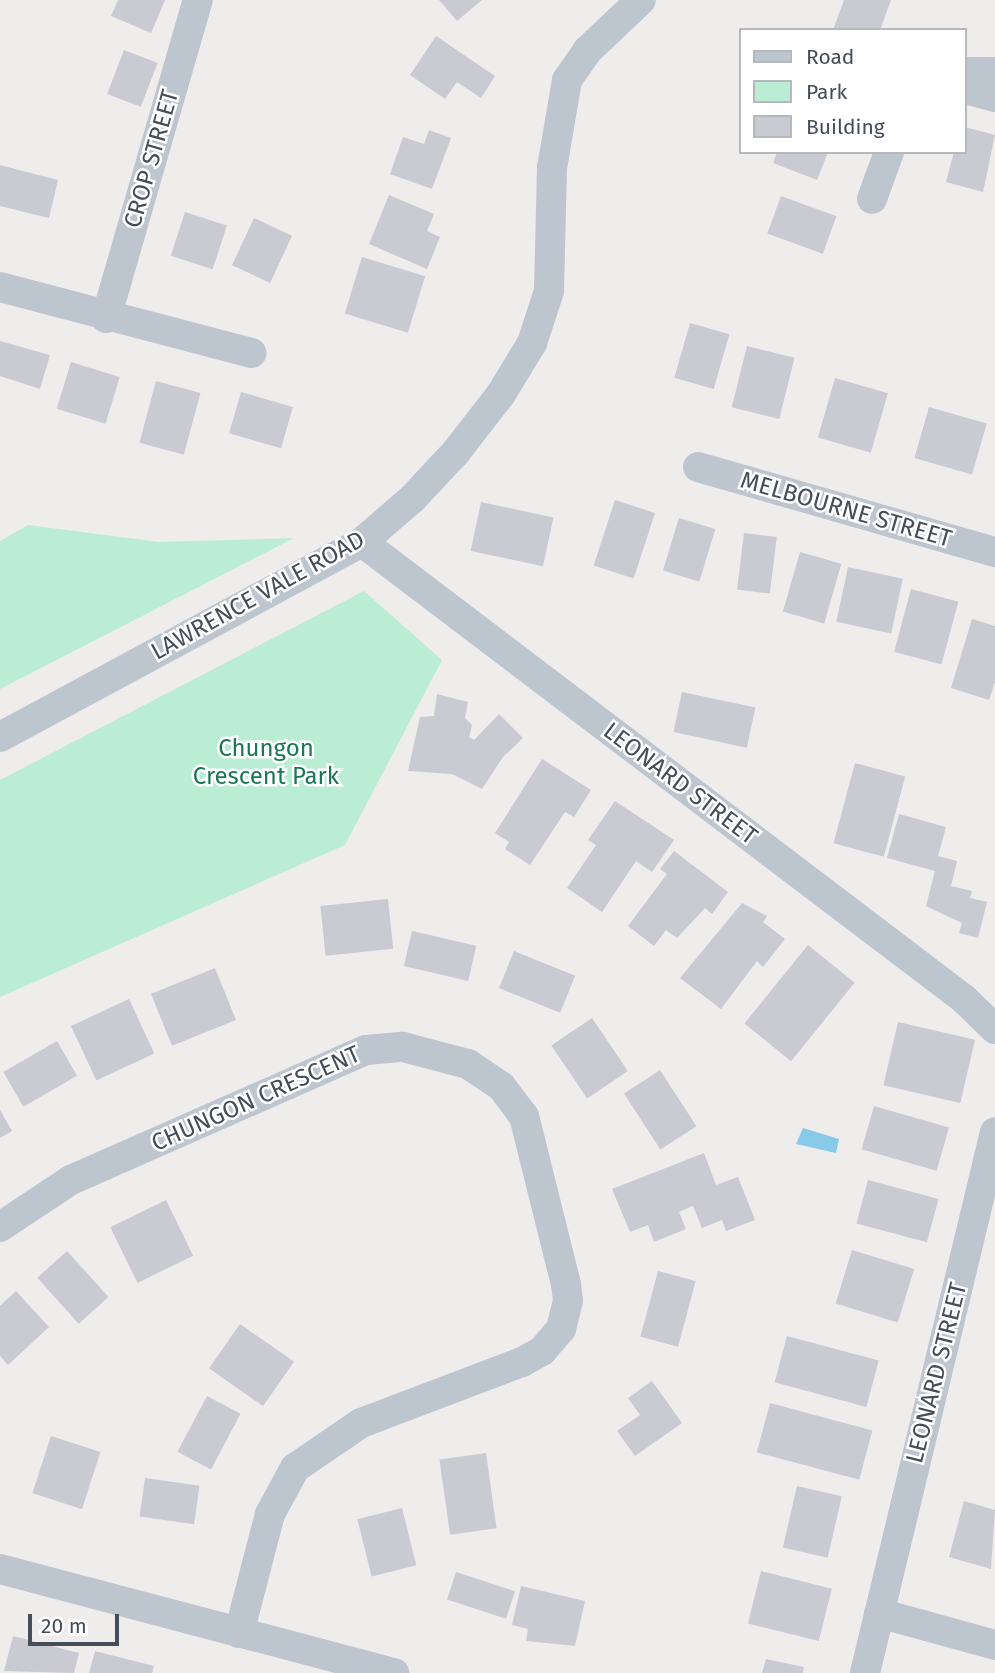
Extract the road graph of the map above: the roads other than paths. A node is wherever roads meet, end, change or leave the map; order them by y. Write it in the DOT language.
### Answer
graph roads {
  1 [pos="198,0"];
  2 [pos="641,0"];
  3 [pos="967,72"];
  4 [pos="995,72"];
  5 [pos="967,90"];
  6 [pos="995,97"];
  7 [pos="888,154"];
  8 [pos="872,199"];
  9 [pos="0,287"];
  10 [pos="106,318"];
  11 [pos="253,352"];
  12 [pos="698,467"];
  13 [pos="362,542"];
  14 [pos="995,552"];
  15 [pos="0,737"];
  16 [pos="995,1029"];
  17 [pos="995,1132"];
  18 [pos="0,1227"];
  19 [pos="0,1569"];
  20 [pos="878,1613"];
  21 [pos="239,1633"];
  22 [pos="995,1645"];
  23 [pos="394,1673"];
  24 [pos="865,1673"];
  1 -- 10 [label="street, CROP STREET"];
  2 -- 13 [label="street, LAWRENCE VALE ROAD"];
  3 -- 4 [label="street"];
  5 -- 6 [label="street"];
  7 -- 8 [label="street"];
  9 -- 10 [label="street"];
  10 -- 11 [label="street"];
  12 -- 14 [label="street, MELBOURNE STREET"];
  13 -- 15 [label="street, LAWRENCE VALE ROAD"];
  13 -- 16 [label="street, LEONARD STREET"];
  17 -- 20 [label="street, LEONARD STREET"];
  18 -- 21 [label="street, CHUNGON CRESCENT"];
  19 -- 21 [label="street"];
  20 -- 22 [label="street"];
  20 -- 24 [label="street, LEONARD STREET"];
  21 -- 23 [label="street"];
}
